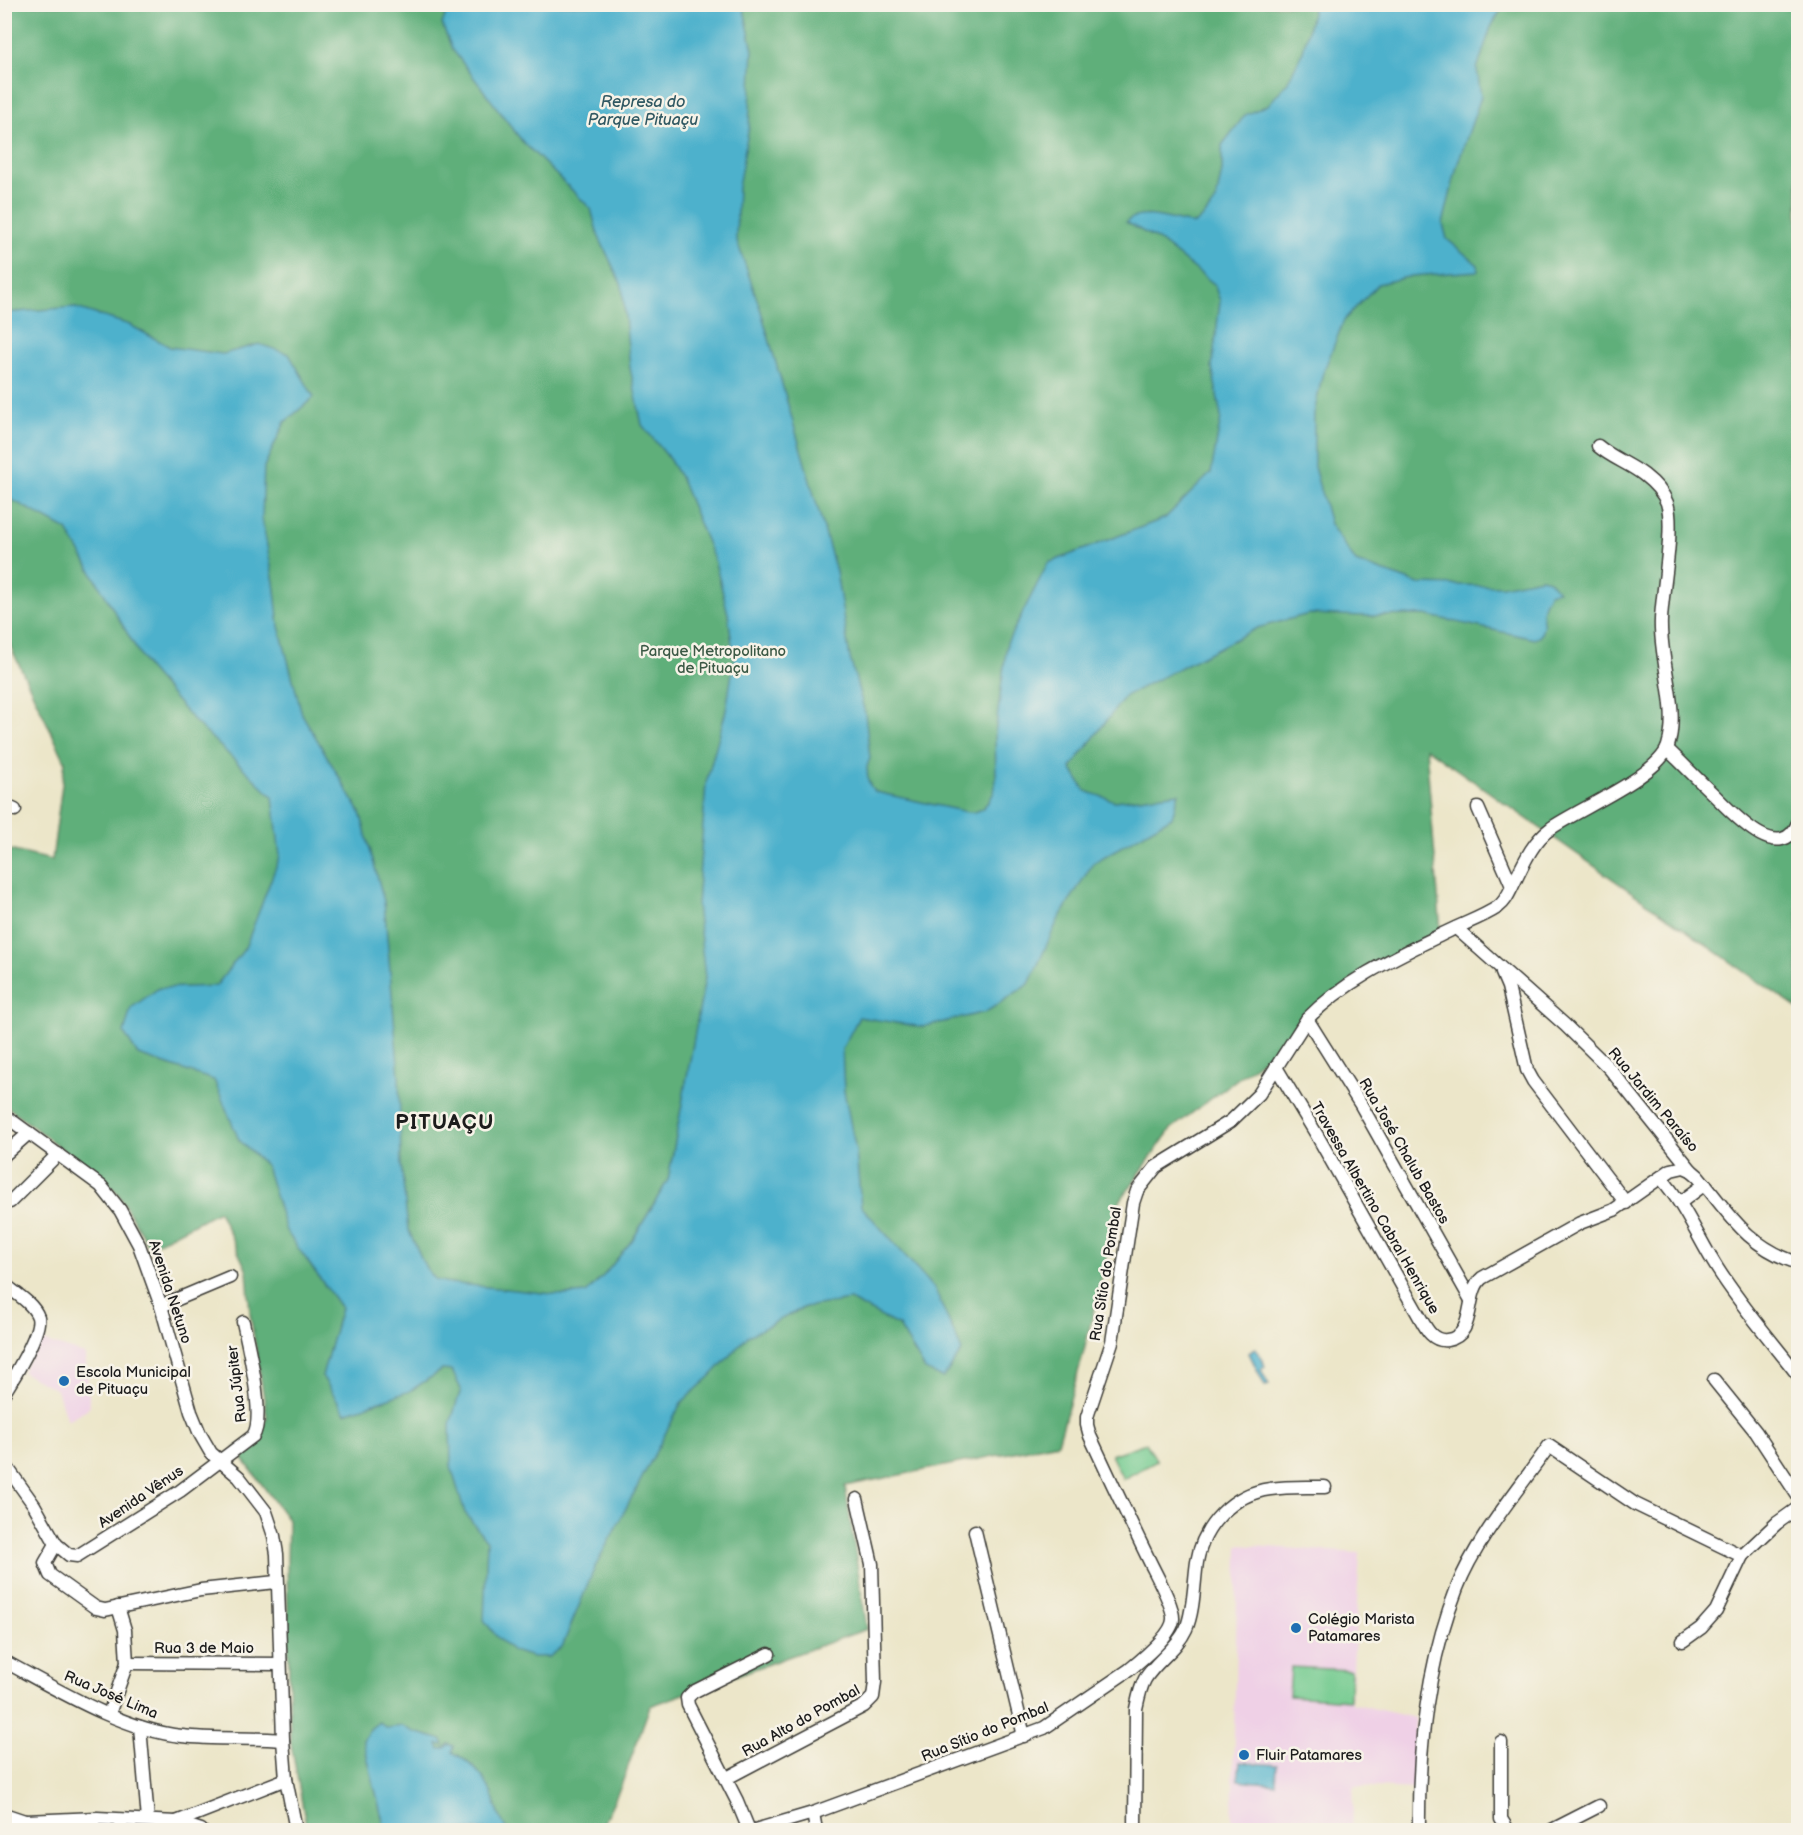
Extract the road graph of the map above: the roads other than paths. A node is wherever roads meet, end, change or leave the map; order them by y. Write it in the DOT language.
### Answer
graph roads {
  1 [pos="1598,446"];
  2 [pos="1667,749"];
  3 [pos="1478,808"];
  4 [pos="1798,823"];
  5 [pos="1512,886"];
  6 [pos="1456,928"];
  7 [pos="1500,969"];
  8 [pos="1307,1019"];
  9 [pos="1276,1067"];
  10 [pos="4,1115"];
  11 [pos="29,1133"];
  12 [pos="58,1154"];
  13 [pos="4,1155"];
  14 [pos="1691,1170"];
  15 [pos="1661,1178"];
  16 [pos="1705,1184"];
  17 [pos="9,1202"];
  18 [pos="1681,1202"];
  19 [pos="1626,1203"];
  20 [pos="1798,1263"];
  21 [pos="230,1277"];
  22 [pos="4,1284"];
  23 [pos="1471,1300"];
  24 [pos="160,1306"];
  25 [pos="243,1322"];
  26 [pos="1798,1375"];
  27 [pos="1713,1380"];
  28 [pos="4,1393"];
  29 [pos="219,1460"];
  30 [pos="4,1463"];
  31 [pos="1325,1487"];
  32 [pos="1798,1496"];
  33 [pos="857,1499"];
  34 [pos="1798,1508"];
  35 [pos="975,1531"];
  36 [pos="56,1544"];
  37 [pos="1742,1556"];
  38 [pos="276,1582"];
  39 [pos="111,1609"];
  40 [pos="1683,1641"];
  41 [pos="769,1654"];
  42 [pos="4,1661"];
  43 [pos="127,1663"];
  44 [pos="280,1664"];
  45 [pos="109,1714"];
  46 [pos="140,1727"];
  47 [pos="1024,1736"];
  48 [pos="283,1740"];
  49 [pos="1501,1742"];
  50 [pos="286,1779"];
  51 [pos="726,1779"];
  52 [pos="1599,1806"];
  53 [pos="813,1813"];
  54 [pos="4,1814"];
  55 [pos="148,1820"];
  56 [pos="26,1821"];
  57 [pos="176,1822"];
  58 [pos="4,1827"];
  59 [pos="201,1830"];
  60 [pos="296,1830"];
  61 [pos="749,1830"];
  62 [pos="755,1830"];
  63 [pos="816,1830"];
  64 [pos="1136,1830"];
  65 [pos="1419,1830"];
  66 [pos="1508,1830"];
  67 [pos="1551,1830"];
  1 -- 2 [label="street"];
  2 -- 4 [label="street"];
  2 -- 5 [label="street, Rua Sítio do Pombal"];
  3 -- 5 [label="street"];
  5 -- 6 [label="street, Rua Sítio do Pombal"];
  6 -- 7 [label="street, Rua Jardim Paraíso"];
  6 -- 8 [label="street, Rua Sítio do Pombal"];
  7 -- 14 [label="street, Rua Jardim Paraíso"];
  7 -- 19 [label="street"];
  8 -- 9 [label="street, Rua Sítio do Pombal"];
  8 -- 23 [label="street, Rua José Chalub Bastos"];
  9 -- 23 [label="street, Travessa Albertino Cabral Henrique"];
  9 -- 47 [label="street, Rua Sítio do Pombal"];
  10 -- 11 [label="street, Avenida Netuno"];
  11 -- 12 [label="street, Avenida Netuno"];
  11 -- 13 [label="street"];
  12 -- 17 [label="street"];
  12 -- 24 [label="street, Avenida Netuno"];
  14 -- 15 [label="street"];
  14 -- 16 [label="street, Rua Jardim Paraíso"];
  15 -- 18 [label="street"];
  15 -- 19 [label="street"];
  16 -- 18 [label="street"];
  16 -- 20 [label="street, Rua Jardim Paraíso"];
  18 -- 26 [label="street"];
  19 -- 23 [label="street"];
  21 -- 24 [label="street"];
  22 -- 28 [label="street"];
  24 -- 29 [label="street, Avenida Netuno"];
  25 -- 29 [label="street, Rua Júpiter"];
  27 -- 32 [label="street"];
  29 -- 36 [label="street, Avenida Vênus"];
  29 -- 38 [label="street, Avenida Netuno"];
  30 -- 36 [label="street"];
  31 -- 64 [label="street"];
  33 -- 51 [label="street, Rua Alto do Pombal"];
  34 -- 37 [label="street"];
  35 -- 47 [label="street"];
  36 -- 39 [label="street"];
  37 -- 40 [label="street"];
  37 -- 65 [label="street"];
  38 -- 39 [label="street"];
  38 -- 44 [label="street, Avenida Netuno"];
  39 -- 43 [label="street"];
  41 -- 51 [label="street"];
  42 -- 45 [label="street, Rua José Lima"];
  43 -- 44 [label="street, Rua 3 de Maio"];
  43 -- 45 [label="street"];
  44 -- 48 [label="street, Avenida Netuno"];
  45 -- 46 [label="street, Rua José Lima"];
  46 -- 48 [label="street, Rua José Lima"];
  46 -- 55 [label="street"];
  47 -- 53 [label="street, Rua Sítio do Pombal"];
  48 -- 50 [label="street, Avenida Netuno"];
  49 -- 66 [label="street"];
  50 -- 57 [label="street"];
  50 -- 60 [label="street, Avenida Netuno"];
  51 -- 61 [label="street"];
  52 -- 67 [label="street"];
  53 -- 62 [label="street, Rua Sítio do Pombal"];
  53 -- 63 [label="street"];
  54 -- 56 [label="street"];
  55 -- 56 [label="street"];
  55 -- 57 [label="street"];
  56 -- 58 [label="street"];
  57 -- 59 [label="street"];
}
